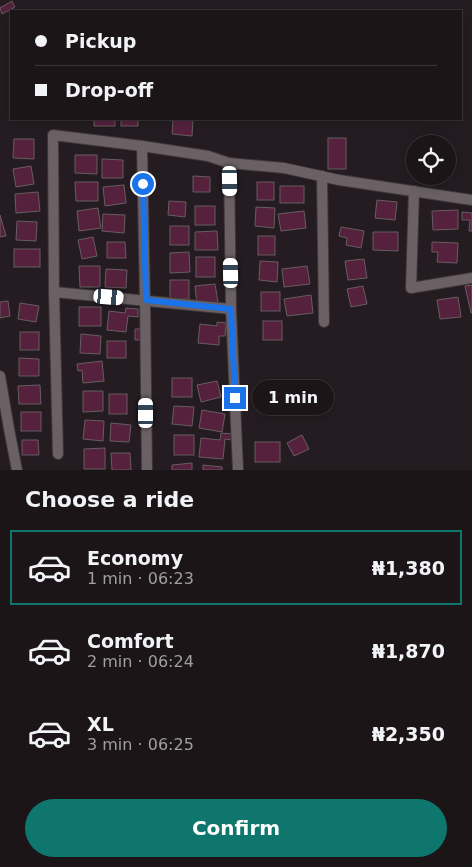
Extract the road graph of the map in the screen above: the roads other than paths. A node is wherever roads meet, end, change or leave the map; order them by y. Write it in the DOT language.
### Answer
graph roads {
  1 [pos="142,146"];
  2 [pos="229,163"];
  3 [pos="322,176"];
  4 [pos="414,191"];
  5 [pos="472,200"];
  6 [pos="472,278"];
  7 [pos="54,292"];
  8 [pos="146,300"];
  9 [pos="231,309"];
  10 [pos="324,322"];
  11 [pos="0,376"];
  12 [pos="58,454"];
  13 [pos="17,470"];
  14 [pos="147,470"];
  15 [pos="238,470"];
  1 -- 2 [label="street"];
  1 -- 7 [label="street"];
  1 -- 8 [label="street"];
  2 -- 3 [label="street"];
  2 -- 9 [label="street"];
  3 -- 4 [label="street"];
  3 -- 10 [label="street"];
  4 -- 5 [label="street"];
  4 -- 6 [label="street"];
  7 -- 8 [label="street"];
  7 -- 12 [label="street"];
  8 -- 9 [label="street"];
  8 -- 14 [label="street"];
  9 -- 15 [label="street"];
  11 -- 13 [label="street"];
}
